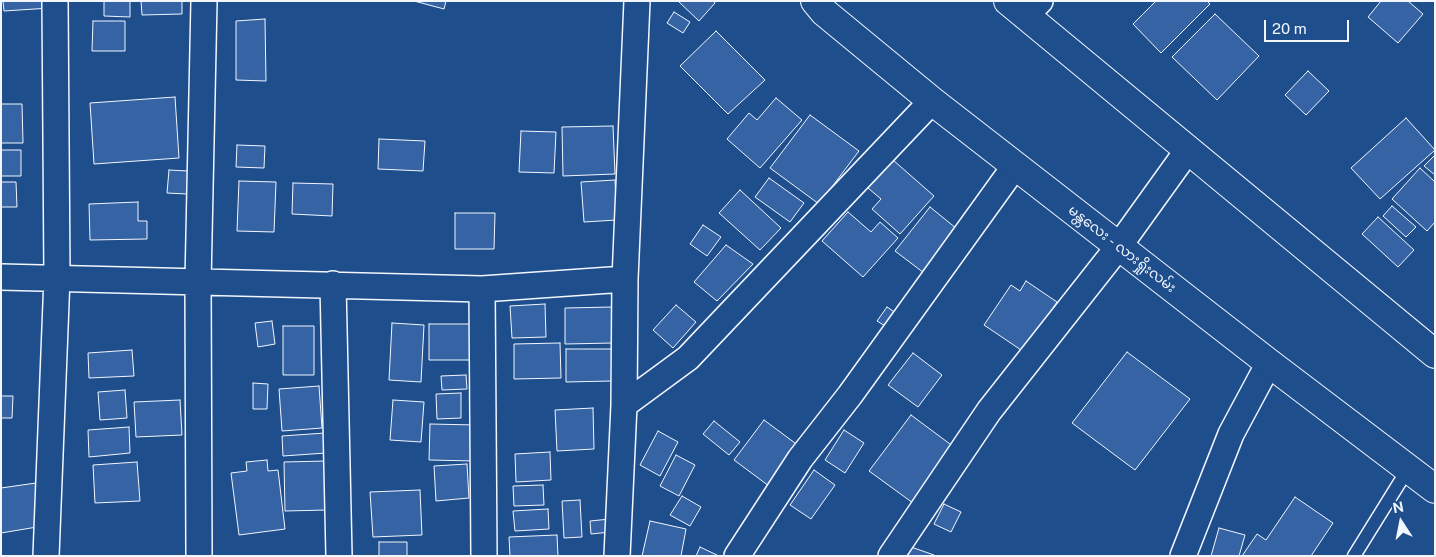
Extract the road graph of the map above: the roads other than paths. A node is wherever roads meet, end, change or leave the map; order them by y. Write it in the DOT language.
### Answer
graph roads {
  1 [pos="55,1"];
  2 [pos="204,1"];
  3 [pos="637,1"];
  4 [pos="825,5"];
  5 [pos="1024,6"];
  6 [pos="932,101"];
  7 [pos="1188,150"];
  8 [pos="1015,166"];
  9 [pos="1119,246"];
  10 [pos="1,277"];
  11 [pos="57,277"];
  12 [pos="625,280"];
  13 [pos="198,282"];
  14 [pos="333,284"];
  15 [pos="482,289"];
  16 [pos="1435,354"];
  17 [pos="1268,363"];
  18 [pos="624,406"];
  19 [pos="1408,469"];
  20 [pos="1435,489"];
  21 [pos="46,556"];
  22 [pos="199,556"];
  23 [pos="339,556"];
  24 [pos="484,556"];
  25 [pos="618,556"];
  26 [pos="737,556"];
  27 [pos="891,556"];
  28 [pos="1183,556"];
  29 [pos="1354,556"];
  1 -- 11 [label="street"];
  2 -- 13 [label="street"];
  3 -- 12 [label="street"];
  4 -- 6 [label="highway, မန္တလေး - လားရှိုးလမ်း"];
  5 -- 7 [label="highway"];
  6 -- 8 [label="highway, မန္တလေး - လားရှိုးလမ်း"];
  6 -- 18 [label="street"];
  7 -- 9 [label="street"];
  7 -- 16 [label="highway"];
  8 -- 9 [label="highway, မန္တလေး - လားရှိုးလမ်း"];
  8 -- 26 [label="street"];
  9 -- 17 [label="highway, မန္တလေး - လားရှိုးလမ်း"];
  9 -- 27 [label="street"];
  10 -- 11 [label="street"];
  11 -- 13 [label="street"];
  11 -- 21 [label="street"];
  12 -- 15 [label="street"];
  12 -- 18 [label="street"];
  13 -- 14 [label="street"];
  13 -- 22 [label="street"];
  14 -- 15 [label="street"];
  14 -- 23 [label="street"];
  15 -- 24 [label="street"];
  17 -- 19 [label="highway, မန္တလေး - လားရှိုးလမ်း"];
  17 -- 28 [label="street"];
  18 -- 25 [label="street"];
  19 -- 20 [label="highway, မန္တလေး - လားရှိုးလမ်း"];
  19 -- 29 [label="lane"];
}
